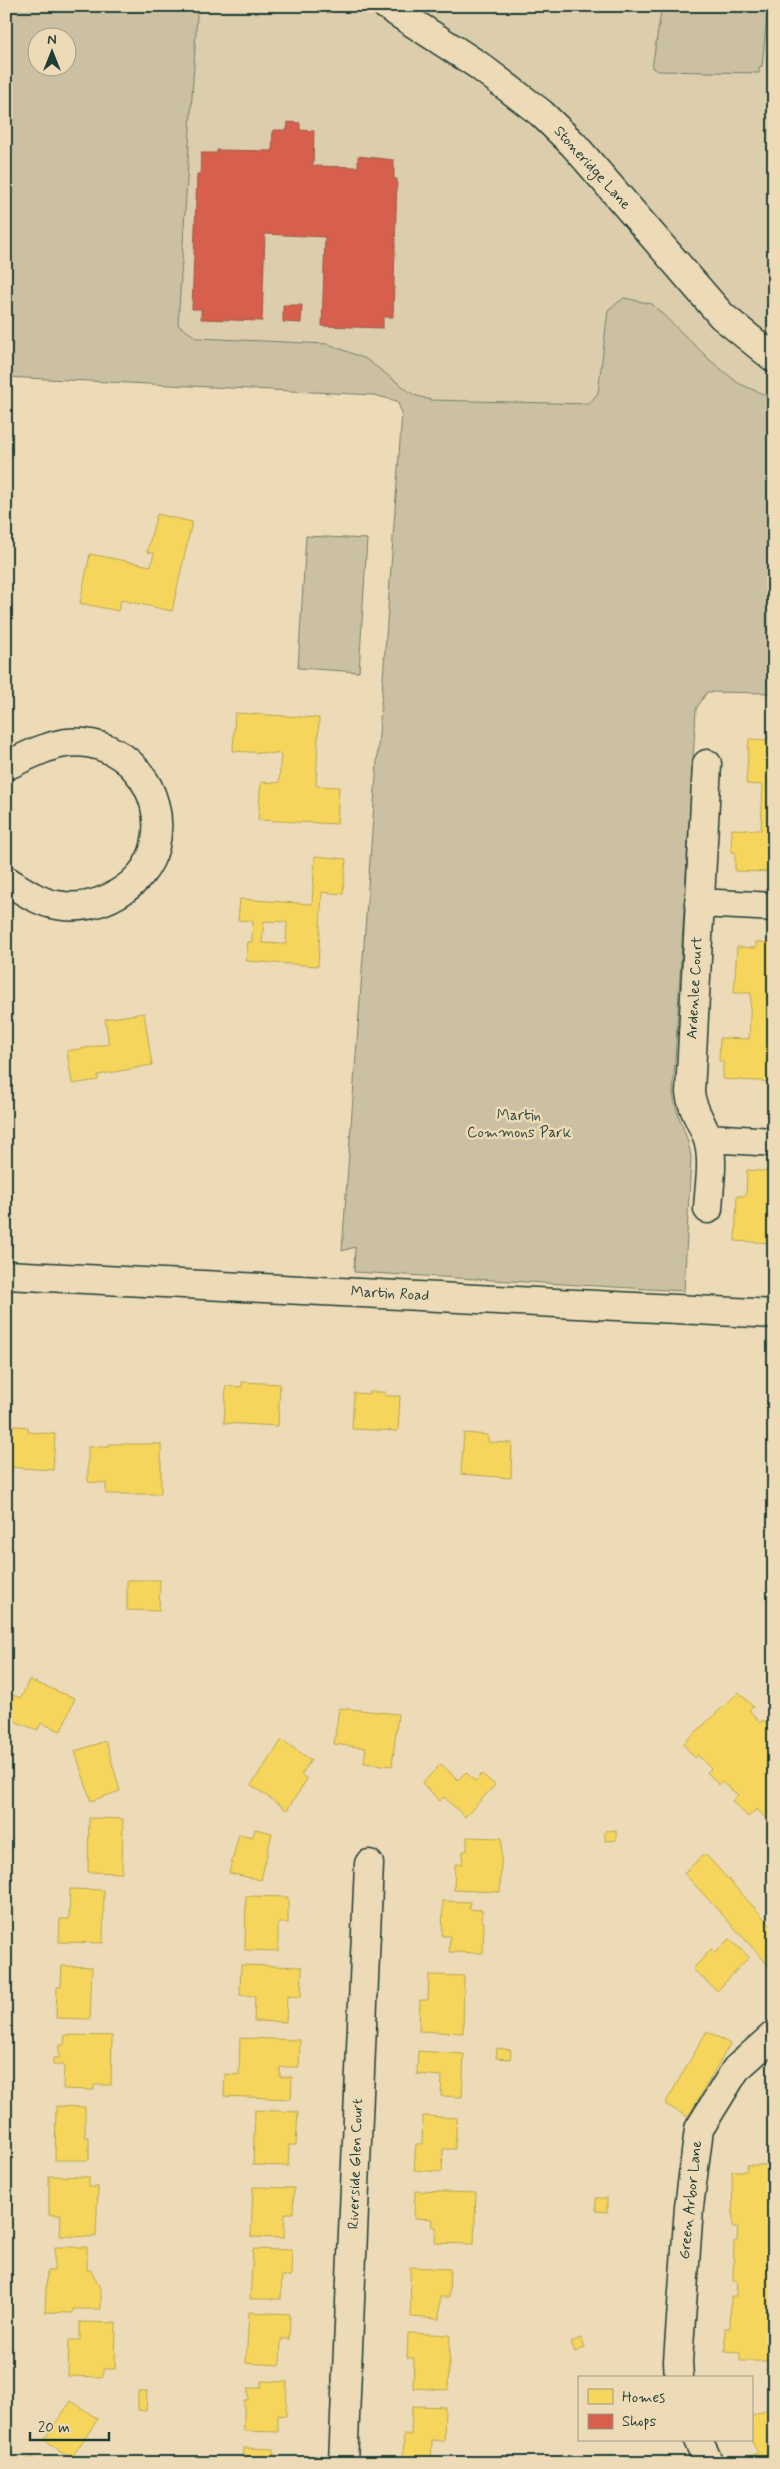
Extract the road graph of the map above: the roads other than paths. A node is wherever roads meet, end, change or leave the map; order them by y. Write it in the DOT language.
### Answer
graph roads {
  1 [pos="386,6"];
  2 [pos="774,358"];
  3 [pos="707,764"];
  4 [pos="6,766"];
  5 [pos="6,880"];
  6 [pos="699,903"];
  7 [pos="774,907"];
  8 [pos="708,1138"];
  9 [pos="774,1142"];
  10 [pos="708,1208"];
  11 [pos="6,1275"];
  12 [pos="774,1314"];
  13 [pos="369,1864"];
  14 [pos="774,2035"];
  15 [pos="678,2370"];
  16 [pos="699,2442"];
  17 [pos="343,2463"];
  18 [pos="709,2463"];
  1 -- 2 [label="street, Stoneridge Lane"];
  3 -- 6 [label="street, Ardenlee Court"];
  4 -- 5 [label="street"];
  6 -- 7 [label="street"];
  6 -- 8 [label="street, Ardenlee Court"];
  8 -- 9 [label="street"];
  8 -- 10 [label="street, Ardenlee Court"];
  11 -- 12 [label="street, Martin Road"];
  13 -- 17 [label="street, Riverside Glen Court"];
  14 -- 15 [label="street, Green Arbor Lane"];
  16 -- 18 [label="street"];
}
